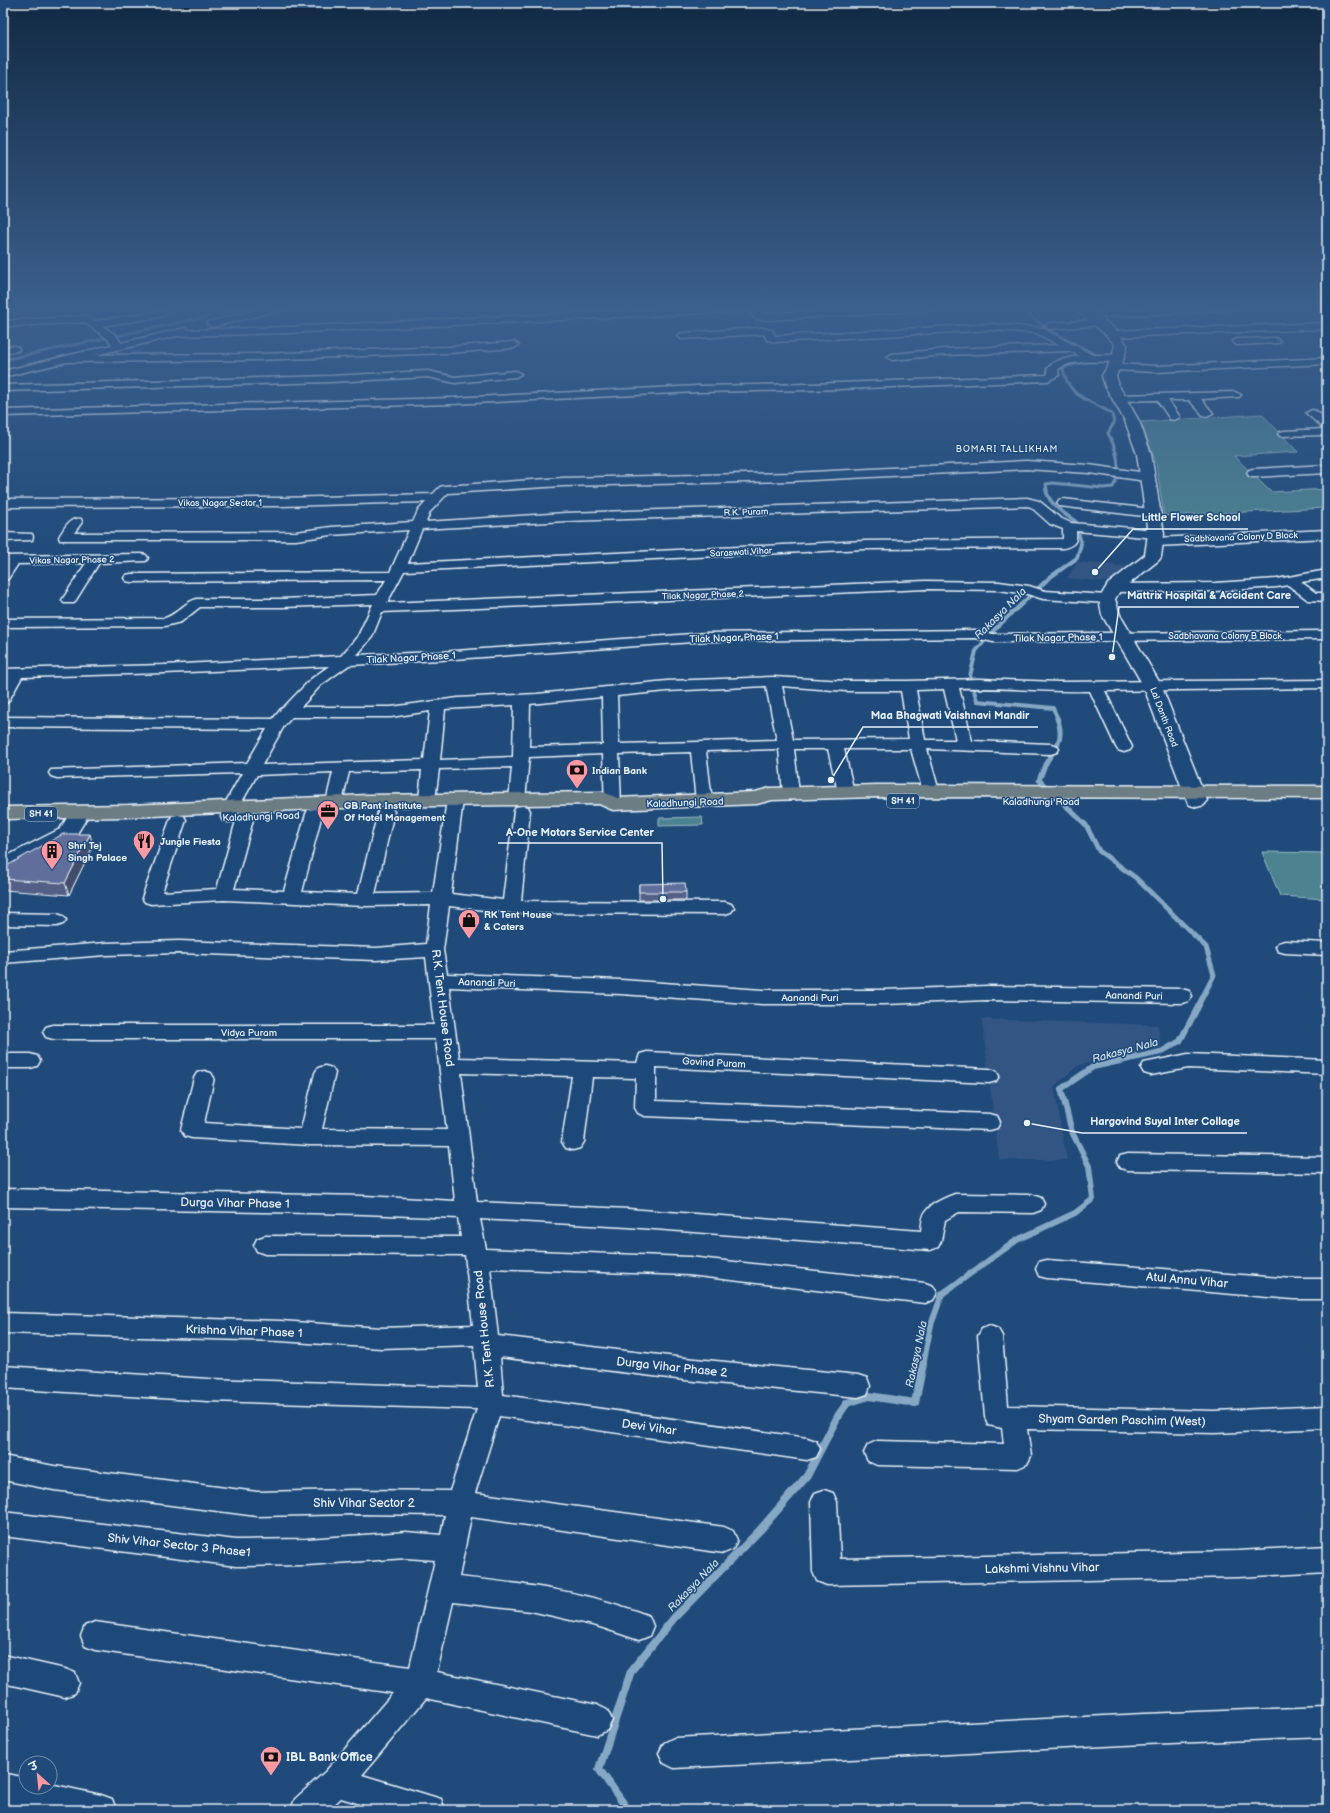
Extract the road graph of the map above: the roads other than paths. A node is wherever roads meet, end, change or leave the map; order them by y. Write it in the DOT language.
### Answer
graph roads {
  1 [pos="664,391"];
  2 [pos="1115,391"];
  3 [pos="1235,395"];
  4 [pos="1192,396"];
  5 [pos="1160,397"];
  6 [pos="1119,398"];
  7 [pos="3,413"];
  8 [pos="1207,413"];
  9 [pos="1312,413"];
  10 [pos="1174,417"];
  11 [pos="1327,426"];
  12 [pos="1327,432"];
  13 [pos="1284,434"];
  14 [pos="1327,469"];
  15 [pos="1253,473"];
  16 [pos="1146,477"];
  17 [pos="438,498"];
  18 [pos="1063,503"];
  19 [pos="3,504"];
  20 [pos="1152,513"];
  21 [pos="76,522"];
  22 [pos="416,526"];
  23 [pos="1069,527"];
  24 [pos="1327,534"];
  25 [pos="3,537"];
  26 [pos="27,537"];
  27 [pos="1156,538"];
  28 [pos="141,558"];
  29 [pos="8,560"];
  30 [pos="94,560"];
  31 [pos="397,572"];
  32 [pos="1327,574"];
  33 [pos="3,576"];
  34 [pos="131,578"];
  35 [pos="1290,580"];
  36 [pos="1110,594"];
  37 [pos="1327,596"];
  38 [pos="69,600"];
  39 [pos="380,604"];
  40 [pos="3,623"];
  41 [pos="1327,635"];
  42 [pos="1123,636"];
  43 [pos="345,661"];
  44 [pos="10,673"];
  45 [pos="773,681"];
  46 [pos="965,683"];
  47 [pos="1327,684"];
  48 [pos="1152,685"];
  49 [pos="908,686"];
  50 [pos="1095,686"];
  51 [pos="609,692"];
  52 [pos="3,699"];
  53 [pos="522,700"];
  54 [pos="438,705"];
  55 [pos="282,718"];
  56 [pos="3,722"];
  57 [pos="918,744"];
  58 [pos="786,745"];
  59 [pos="835,745"];
  60 [pos="965,745"];
  61 [pos="1124,746"];
  62 [pos="698,747"];
  63 [pos="1051,749"];
  64 [pos="611,750"];
  65 [pos="520,757"];
  66 [pos="430,765"];
  67 [pos="342,767"];
  68 [pos="251,769"];
  69 [pos="57,773"];
  70 [pos="931,791"];
  71 [pos="846,792"];
  72 [pos="1327,792"];
  73 [pos="791,793"];
  74 [pos="878,796"];
  75 [pos="1047,796"];
  76 [pos="1195,796"];
  77 [pos="757,798"];
  78 [pos="427,800"];
  79 [pos="1327,800"];
  80 [pos="704,801"];
  81 [pos="334,802"];
  82 [pos="612,804"];
  83 [pos="520,805"];
  84 [pos="455,806"];
  85 [pos="386,812"];
  86 [pos="3,813"];
  87 [pos="235,813"];
  88 [pos="314,814"];
  89 [pos="77,818"];
  90 [pos="178,820"];
  91 [pos="3,822"];
  92 [pos="3,867"];
  93 [pos="224,894"];
  94 [pos="292,896"];
  95 [pos="442,899"];
  96 [pos="365,900"];
  97 [pos="511,907"];
  98 [pos="725,908"];
  99 [pos="3,919"];
  100 [pos="57,920"];
  101 [pos="1284,947"];
  102 [pos="1327,949"];
  103 [pos="434,950"];
  104 [pos="3,957"];
  105 [pos="438,980"];
  106 [pos="1182,996"];
  107 [pos="52,1032"];
  108 [pos="446,1032"];
  109 [pos="3,1061"];
  110 [pos="30,1061"];
  111 [pos="450,1065"];
  112 [pos="1327,1067"];
  113 [pos="1151,1068"];
  114 [pos="583,1069"];
  115 [pos="646,1071"];
  116 [pos="325,1073"];
  117 [pos="988,1076"];
  118 [pos="204,1078"];
  119 [pos="990,1122"];
  120 [pos="310,1137"];
  121 [pos="458,1138"];
  122 [pos="573,1142"];
  123 [pos="1128,1162"];
  124 [pos="1327,1165"];
  125 [pos="3,1198"];
  126 [pos="1034,1204"];
  127 [pos="467,1210"];
  128 [pos="265,1245"];
  129 [pos="475,1252"];
  130 [pos="1047,1269"];
  131 [pos="1327,1289"];
  132 [pos="924,1293"];
  133 [pos="3,1323"];
  134 [pos="990,1336"];
  135 [pos="486,1340"];
  136 [pos="3,1377"];
  137 [pos="858,1386"];
  138 [pos="491,1402"];
  139 [pos="1013,1417"];
  140 [pos="1327,1417"];
  141 [pos="807,1449"];
  142 [pos="877,1453"];
  143 [pos="3,1468"];
  144 [pos="824,1502"];
  145 [pos="460,1503"];
  146 [pos="3,1524"];
  147 [pos="724,1540"];
  148 [pos="451,1548"];
  149 [pos="1327,1559"];
  150 [pos="443,1588"];
  151 [pos="639,1626"];
  152 [pos="96,1636"];
  153 [pos="3,1669"];
  154 [pos="65,1683"];
  155 [pos="420,1683"];
  156 [pos="597,1720"];
  157 [pos="1327,1722"];
  158 [pos="674,1753"];
  159 [pos="337,1782"];
  160 [pos="3,1788"];
  161 [pos="101,1810"];
  162 [pos="306,1810"];
  163 [pos="430,1810"];
  1 -- 7 [label="street"];
  2 -- 6 [label="street"];
  3 -- 4 [label="street"];
  4 -- 5 [label="street"];
  4 -- 8 [label="street"];
  5 -- 6 [label="street"];
  5 -- 10 [label="street"];
  6 -- 16 [label="street"];
  9 -- 11 [label="street"];
  12 -- 13 [label="street"];
  14 -- 15 [label="street"];
  16 -- 17 [label="street"];
  16 -- 20 [label="street"];
  17 -- 19 [label="street, Vikas Nagar Sector 1"];
  17 -- 22 [label="street"];
  18 -- 20 [label="street"];
  20 -- 27 [label="street"];
  21 -- 22 [label="street, R.K. Puram"];
  22 -- 23 [label="street, R.K. Puram"];
  22 -- 31 [label="street"];
  23 -- 27 [label="street"];
  23 -- 31 [label="street, Saraswati Vihar"];
  24 -- 27 [label="street, Sadbhavana Colony D Block"];
  25 -- 26 [label="street"];
  27 -- 36 [label="street"];
  28 -- 30 [label="street, Vikas Nagar Phase 2"];
  29 -- 30 [label="street, Vikas Nagar Phase 2"];
  29 -- 33 [label="street"];
  30 -- 38 [label="street"];
  31 -- 34 [label="street"];
  31 -- 39 [label="street"];
  32 -- 35 [label="street, Tilak Nagar Phase 2"];
  35 -- 36 [label="street, Tilak Nagar Phase 2"];
  35 -- 37 [label="street"];
  36 -- 39 [label="street, Tilak Nagar Phase 2"];
  36 -- 42 [label="street, Lal Danth Road"];
  39 -- 40 [label="street, Tilak Nagar Phase 2"];
  39 -- 43 [label="street"];
  41 -- 42 [label="street, Sadbhavana Colony B Block"];
  42 -- 43 [label="street, Tilak Nagar Phase 1"];
  42 -- 48 [label="street, Lal Danth Road"];
  43 -- 44 [label="street, Tilak Nagar Phase 1"];
  43 -- 55 [label="street"];
  44 -- 52 [label="street"];
  45 -- 49 [label="street"];
  45 -- 51 [label="street"];
  45 -- 58 [label="street"];
  46 -- 49 [label="street"];
  46 -- 50 [label="street"];
  46 -- 60 [label="street"];
  47 -- 48 [label="street"];
  48 -- 50 [label="street"];
  48 -- 76 [label="street, Lal Danth Road"];
  49 -- 57 [label="street"];
  50 -- 61 [label="street"];
  51 -- 53 [label="street"];
  51 -- 64 [label="street"];
  53 -- 54 [label="street"];
  53 -- 65 [label="street"];
  54 -- 55 [label="street"];
  54 -- 66 [label="street"];
  55 -- 56 [label="street"];
  55 -- 68 [label="street"];
  57 -- 59 [label="street"];
  57 -- 60 [label="street"];
  57 -- 70 [label="street"];
  58 -- 59 [label="street"];
  58 -- 62 [label="street"];
  58 -- 73 [label="street"];
  59 -- 71 [label="street"];
  60 -- 63 [label="street"];
  62 -- 64 [label="street"];
  62 -- 80 [label="street"];
  64 -- 65 [label="street"];
  64 -- 82 [label="street"];
  65 -- 66 [label="street"];
  65 -- 83 [label="street"];
  66 -- 67 [label="street"];
  66 -- 78 [label="street"];
  67 -- 68 [label="street"];
  67 -- 81 [label="street"];
  68 -- 69 [label="street"];
  68 -- 87 [label="street"];
  70 -- 74 [label="main road, Kaladhungi Road / SH 41"];
  70 -- 75 [label="main road, Kaladhungi Road / SH 41"];
  71 -- 73 [label="main road, Kaladhungi Road / SH 41"];
  71 -- 74 [label="main road, Kaladhungi Road / SH 41"];
  72 -- 76 [label="main road, Kaladhungi Road / SH 41"];
  73 -- 77 [label="main road, Kaladhungi Road / SH 41"];
  74 -- 75 [label="main road, Kaladhungi Road / SH 41"];
  74 -- 77 [label="main road, Kaladhungi Road / SH 41"];
  75 -- 76 [label="main road, Kaladhungi Road / SH 41"];
  76 -- 79 [label="main road, Kaladhungi Road / SH 41"];
  77 -- 80 [label="main road, Kaladhungi Road / SH 41"];
  78 -- 81 [label="main road, Kaladhungi Road / SH 41"];
  78 -- 84 [label="main road, Kaladhungi Road / SH 41"];
  80 -- 82 [label="main road, Kaladhungi Road / SH 41"];
  81 -- 87 [label="main road, Kaladhungi Road / SH 41"];
  82 -- 83 [label="main road, Kaladhungi Road / SH 41"];
  83 -- 84 [label="main road, Kaladhungi Road / SH 41"];
  83 -- 97 [label="street"];
  84 -- 85 [label="main road, Kaladhungi Road / SH 41"];
  84 -- 95 [label="street, R.K. Tent House Road"];
  85 -- 88 [label="main road, Kaladhungi Road / SH 41"];
  85 -- 96 [label="street"];
  86 -- 89 [label="main road, Kaladhungi Road / SH 41"];
  87 -- 88 [label="main road, Kaladhungi Road / SH 41"];
  87 -- 89 [label="main road, Kaladhungi Road / SH 41"];
  87 -- 90 [label="main road, Kaladhungi Road / SH 41"];
  87 -- 93 [label="street"];
  88 -- 94 [label="street"];
  89 -- 90 [label="main road, Kaladhungi Road / SH 41"];
  89 -- 91 [label="main road, Kaladhungi Road / SH 41"];
  89 -- 92 [label="street"];
  90 -- 93 [label="street"];
  93 -- 94 [label="street"];
  94 -- 96 [label="street"];
  95 -- 96 [label="street"];
  95 -- 97 [label="street"];
  95 -- 103 [label="street, R.K. Tent House Road"];
  97 -- 98 [label="street"];
  99 -- 100 [label="street"];
  101 -- 102 [label="street"];
  103 -- 104 [label="street"];
  103 -- 105 [label="street, R.K. Tent House Road"];
  105 -- 106 [label="street, Aanandi Puri"];
  105 -- 108 [label="street, R.K. Tent House Road"];
  107 -- 108 [label="street, Vidya Puram"];
  108 -- 111 [label="street, R.K. Tent House Road"];
  109 -- 110 [label="street"];
  111 -- 114 [label="street"];
  111 -- 121 [label="street, R.K. Tent House Road"];
  112 -- 113 [label="street"];
  114 -- 115 [label="street"];
  114 -- 122 [label="street"];
  115 -- 117 [label="street, Govind Puram"];
  115 -- 119 [label="street"];
  116 -- 120 [label="street"];
  118 -- 120 [label="street"];
  120 -- 121 [label="street"];
  121 -- 127 [label="street, R.K. Tent House Road"];
  123 -- 124 [label="street"];
  125 -- 127 [label="street, Durga Vihar Phase 1"];
  126 -- 127 [label="street, Durga Vihar Phase 1"];
  127 -- 129 [label="street, R.K. Tent House Road"];
  128 -- 129 [label="street"];
  129 -- 132 [label="street"];
  129 -- 135 [label="street, R.K. Tent House Road"];
  130 -- 131 [label="street, Atul Annu Vihar"];
  133 -- 135 [label="street, Krishna Vihar Phase 1"];
  134 -- 139 [label="street, Shyam Garden Paschim (West)"];
  135 -- 137 [label="street, Durga Vihar Phase 2"];
  135 -- 138 [label="street, R.K. Tent House Road"];
  136 -- 138 [label="street, Devi Vihar"];
  138 -- 141 [label="street, Devi Vihar"];
  138 -- 145 [label="street, R.K. Tent House Road"];
  139 -- 140 [label="street, Shyam Garden Paschim (West)"];
  139 -- 142 [label="street"];
  143 -- 145 [label="street, Shiv Vihar Sector 2"];
  144 -- 149 [label="street, Lakshmi Vishnu Vihar"];
  145 -- 147 [label="street, Shiv Vihar Sector 2"];
  145 -- 148 [label="street, R.K. Tent House Road"];
  146 -- 148 [label="street, Shiv Vihar Sector 3 Phase1"];
  148 -- 150 [label="street, R.K. Tent House Road"];
  150 -- 151 [label="street"];
  150 -- 155 [label="street, R.K. Tent House Road"];
  152 -- 155 [label="street"];
  153 -- 154 [label="street"];
  155 -- 156 [label="street"];
  155 -- 159 [label="street, R.K. Tent House Road"];
  157 -- 158 [label="street"];
  159 -- 162 [label="street, R.K. Tent House Road"];
  159 -- 163 [label="street"];
  160 -- 161 [label="street"];
}
